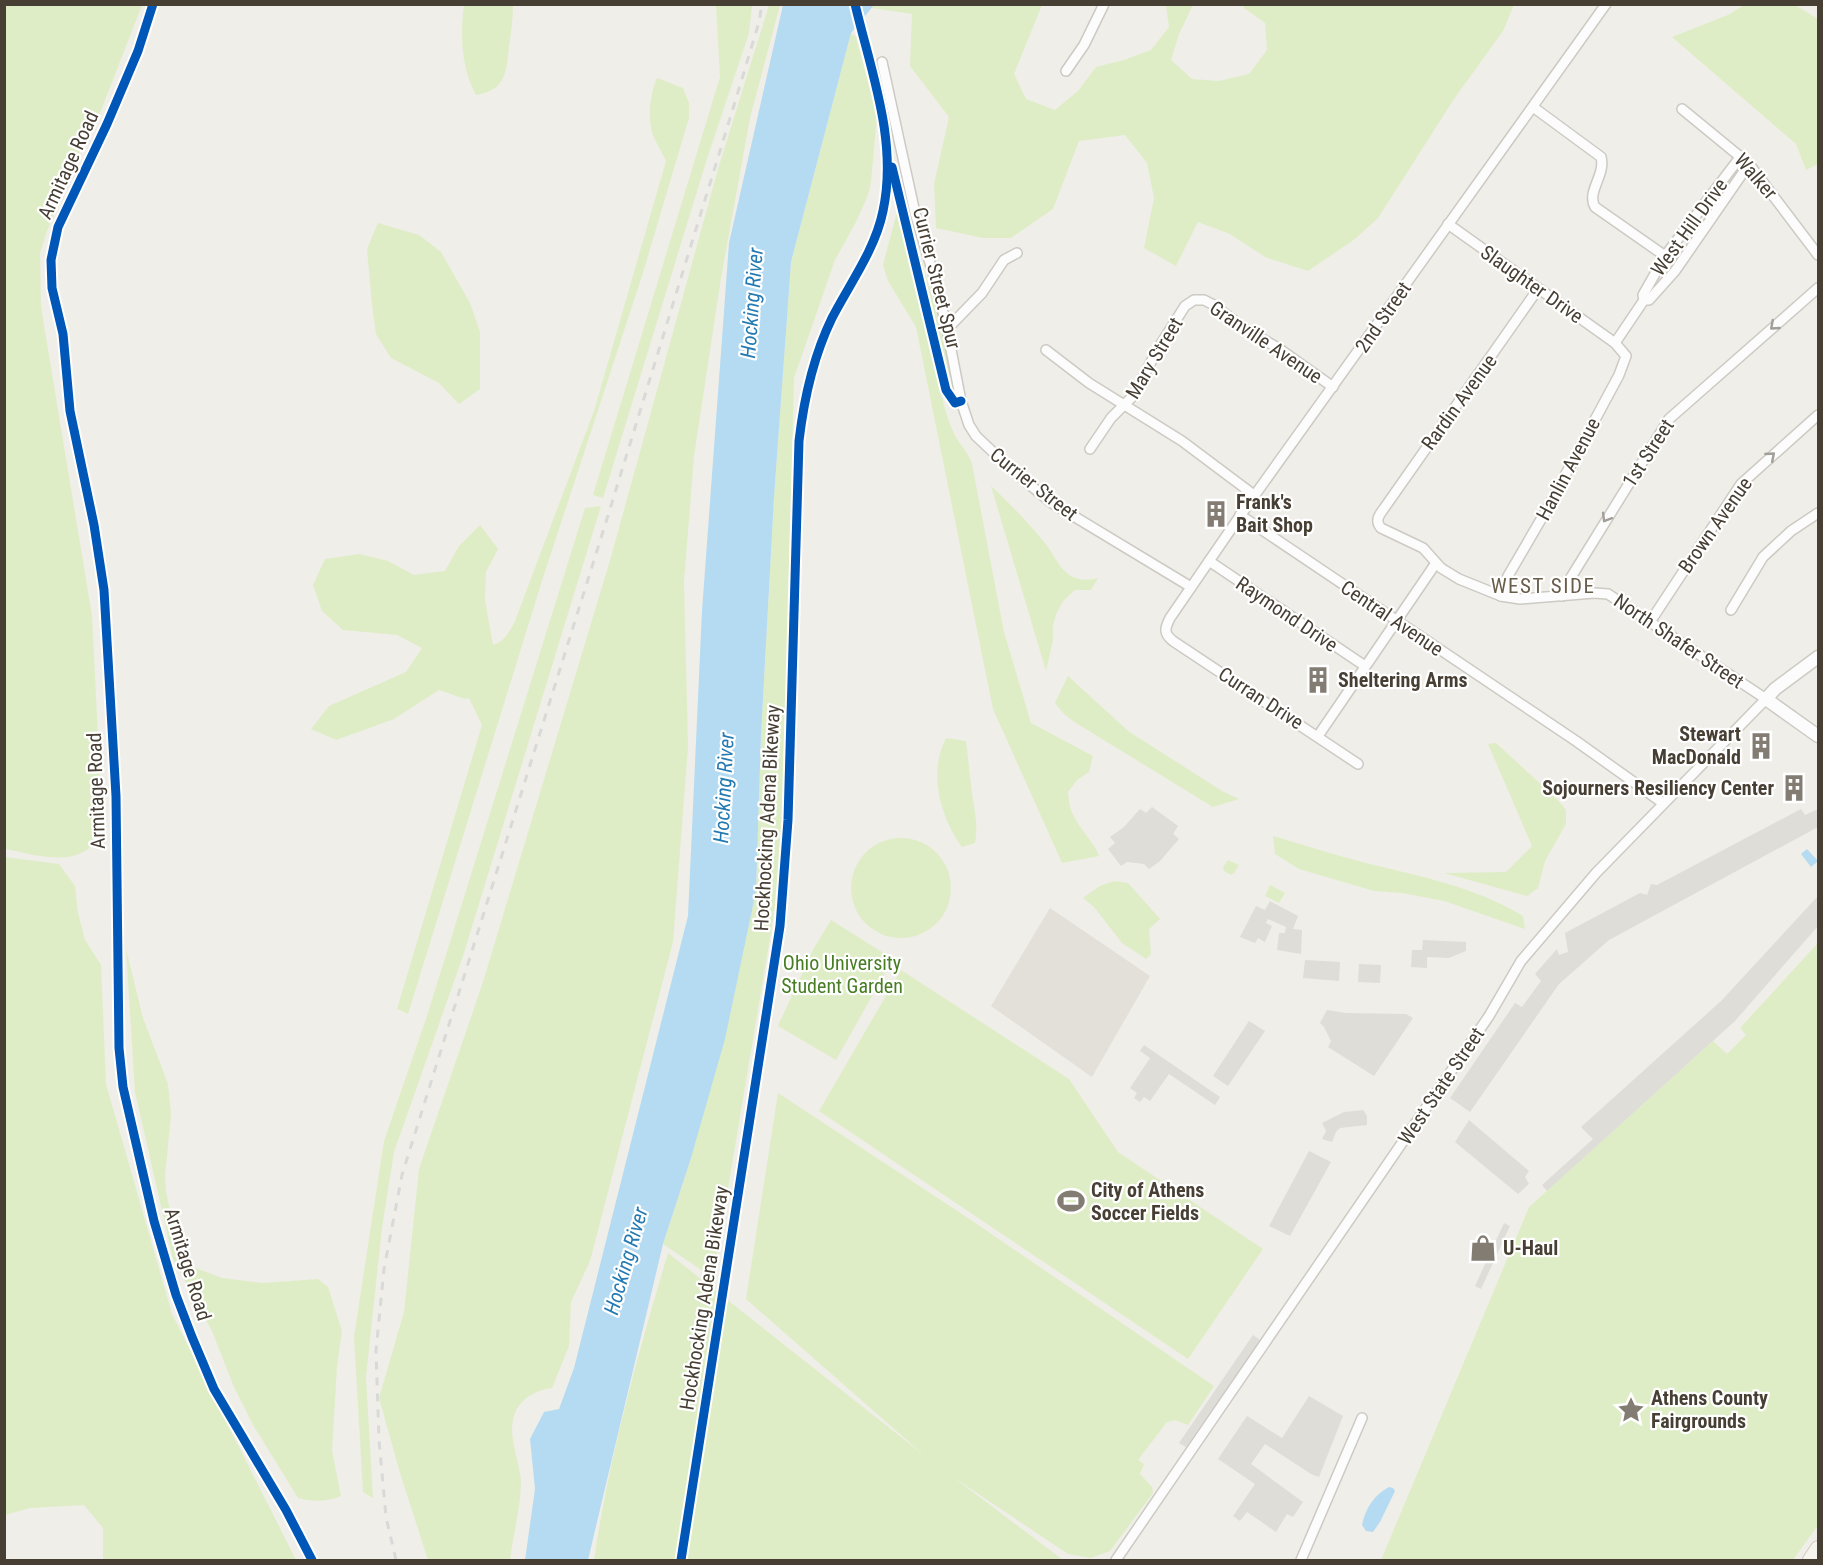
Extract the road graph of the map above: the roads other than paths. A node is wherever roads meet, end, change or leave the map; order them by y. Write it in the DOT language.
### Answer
graph roads {
  1 [pos="153,4"];
  2 [pos="1104,4"];
  3 [pos="1606,4"];
  4 [pos="882,62"];
  5 [pos="1066,71"];
  6 [pos="1533,107"];
  7 [pos="1682,109"];
  8 [pos="1741,156"];
  9 [pos="1749,164"];
  10 [pos="1448,225"];
  11 [pos="1017,253"];
  12 [pos="1818,255"];
  13 [pos="1665,256"];
  14 [pos="1818,288"];
  15 [pos="1538,289"];
  16 [pos="1198,299"];
  17 [pos="1644,300"];
  18 [pos="947,329"];
  19 [pos="1615,343"];
  20 [pos="1046,351"];
  21 [pos="1333,387"];
  22 [pos="1125,405"];
  23 [pos="1818,415"];
  24 [pos="1090,449"];
  25 [pos="1254,495"];
  26 [pos="1818,513"];
  27 [pos="1240,515"];
  28 [pos="1379,515"];
  29 [pos="1209,561"];
  30 [pos="1436,562"];
  31 [pos="1191,586"];
  32 [pos="1500,596"];
  33 [pos="1562,596"];
  34 [pos="1731,610"];
  35 [pos="1396,621"];
  36 [pos="1650,622"];
  37 [pos="1165,632"];
  38 [pos="1818,657"];
  39 [pos="1365,666"];
  40 [pos="1766,699"];
  41 [pos="1818,735"];
  42 [pos="1318,736"];
  43 [pos="1358,764"];
  44 [pos="1663,803"];
  45 [pos="1362,1418"];
  46 [pos="1818,1548"];
  47 [pos="312,1560"];
  48 [pos="1116,1560"];
  49 [pos="1301,1560"];
  50 [pos="1810,1560"];
  1 -- 47 [label="street, Armitage Road"];
  2 -- 5 [label="street"];
  3 -- 6 [label="street, 2nd Street"];
  4 -- 18 [label="street, Currier Street"];
  6 -- 10 [label="street, 2nd Street"];
  6 -- 13 [label="street"];
  7 -- 8 [label="street, Walker"];
  8 -- 9 [label="street, Walker"];
  8 -- 13 [label="street, West Hill Drive"];
  9 -- 12 [label="street, Walker"];
  9 -- 17 [label="street, West Hill Drive"];
  10 -- 15 [label="street, Slaughter Drive"];
  10 -- 21 [label="street, 2nd Street"];
  11 -- 18 [label="street"];
  13 -- 17 [label="street, West Hill Drive"];
  14 -- 33 [label="street, 1st Street, one-way"];
  15 -- 19 [label="street, Slaughter Drive"];
  15 -- 28 [label="street, Rardin Avenue"];
  16 -- 21 [label="street, Granville Avenue"];
  16 -- 22 [label="street, Mary Street"];
  17 -- 19 [label="street, West Hill Drive"];
  18 -- 31 [label="street, Currier Street"];
  19 -- 32 [label="street, Hanlin Avenue"];
  20 -- 22 [label="street"];
  21 -- 25 [label="street, 2nd Street"];
  22 -- 24 [label="street, Mary Street"];
  22 -- 25 [label="street"];
  36 -- 23 [label="street, Brown Avenue, one-way"];
  25 -- 27 [label="street, 2nd Street"];
  26 -- 34 [label="street"];
  27 -- 29 [label="street, 2nd Street"];
  27 -- 35 [label="street, Central Avenue"];
  28 -- 30 [label="street, North Shafer Street"];
  29 -- 31 [label="street, 2nd Street"];
  29 -- 39 [label="street, Raymond Drive"];
  30 -- 32 [label="street, North Shafer Street"];
  30 -- 35 [label="street"];
  31 -- 37 [label="street, 2nd Street"];
  32 -- 33 [label="street, North Shafer Street"];
  33 -- 36 [label="street, North Shafer Street"];
  35 -- 39 [label="street"];
  35 -- 44 [label="street, Central Avenue"];
  36 -- 40 [label="street, North Shafer Street"];
  37 -- 42 [label="street, Curran Drive"];
  38 -- 40 [label="street, West State Street"];
  39 -- 42 [label="street"];
  40 -- 41 [label="street, North Shafer Street"];
  40 -- 44 [label="street, West State Street"];
  42 -- 43 [label="street, Curran Drive"];
  44 -- 48 [label="street, West State Street"];
  45 -- 49 [label="street"];
  46 -- 50 [label="main road"];
}
